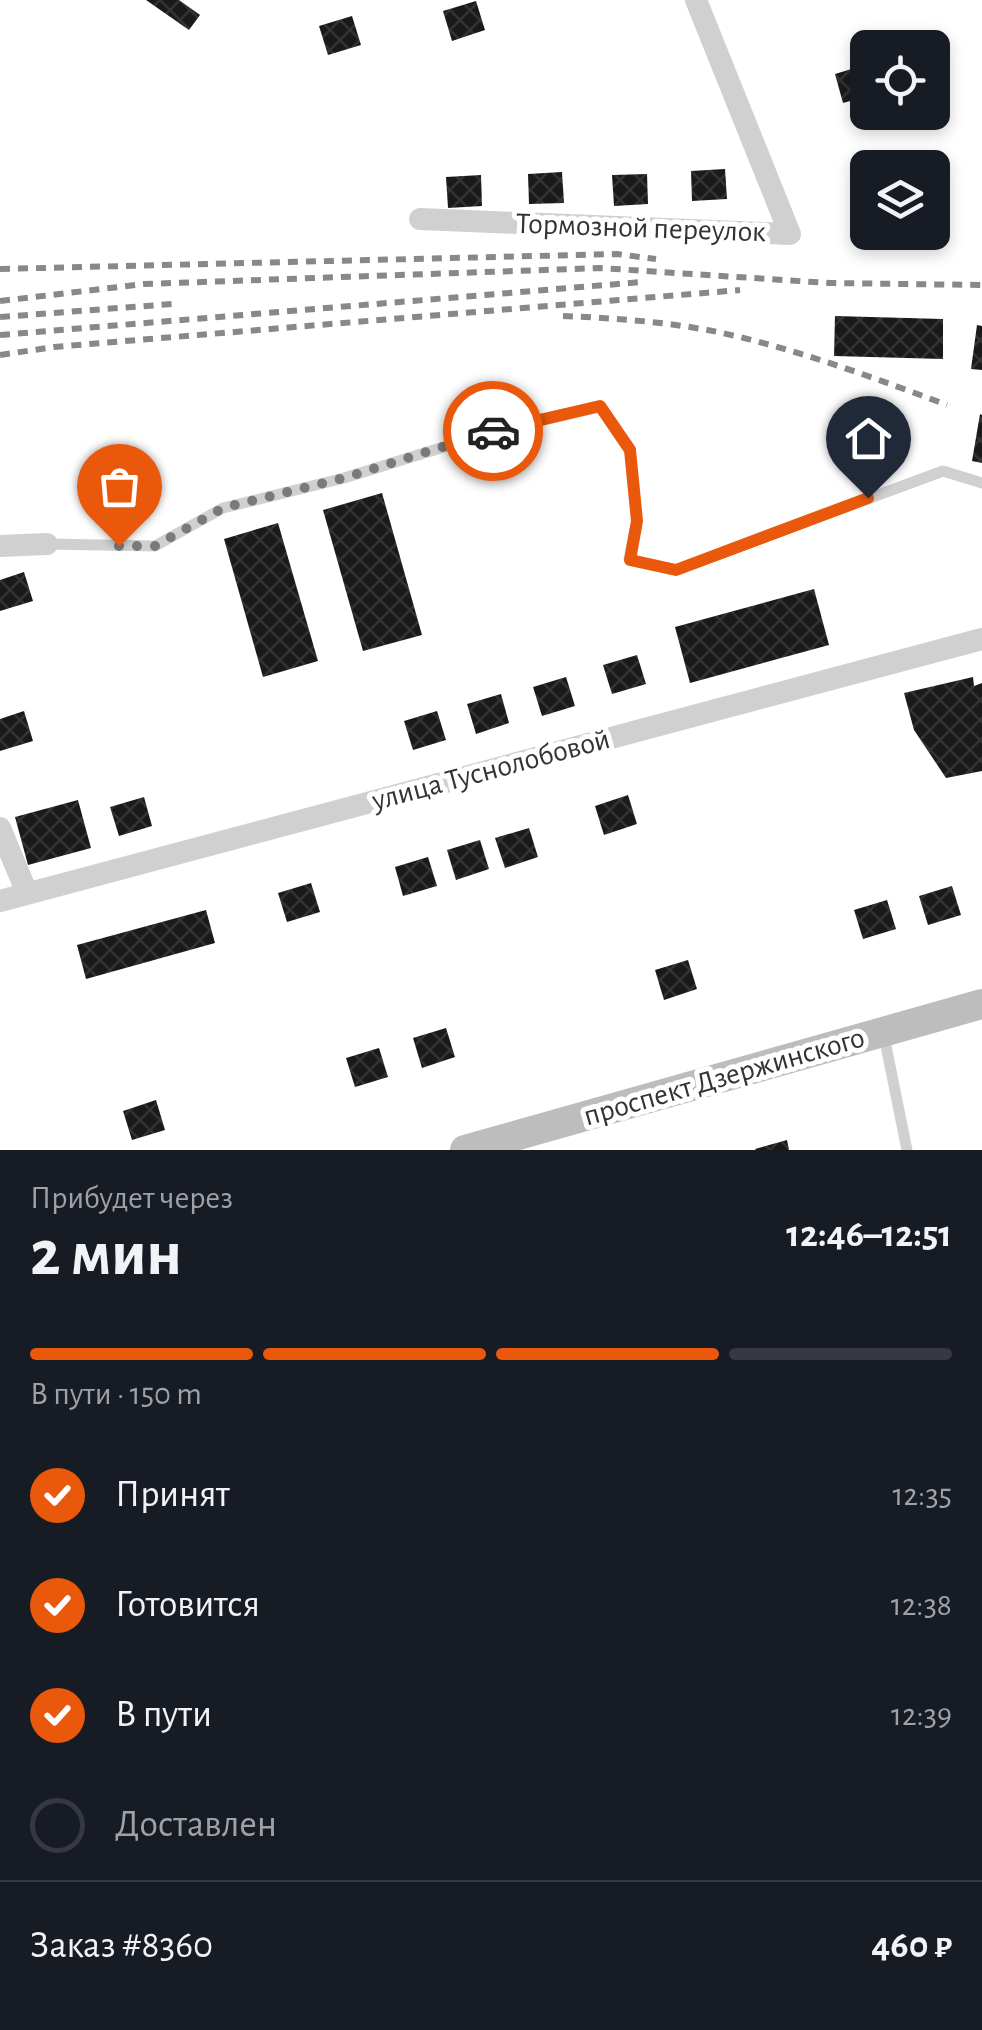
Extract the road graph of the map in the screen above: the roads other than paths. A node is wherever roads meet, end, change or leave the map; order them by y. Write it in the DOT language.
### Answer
graph roads {
  1 [pos="696,0"];
  2 [pos="420,220"];
  3 [pos="982,483"];
  4 [pos="48,544"];
  5 [pos="0,546"];
  6 [pos="982,639"];
  7 [pos="0,828"];
  8 [pos="27,894"];
  9 [pos="0,901"];
  10 [pos="982,1004"];
  11 [pos="884,1032"];
  12 [pos="466,1150"];
  13 [pos="907,1150"];
  1 -- 2 [label="street, Тормозной переулок"];
  3 -- 4 [label="lane"];
  4 -- 5 [label="street"];
  6 -- 8 [label="street, улица Туснолобовой"];
  7 -- 8 [label="street"];
  8 -- 9 [label="street, улица Туснолобовой"];
  10 -- 11 [label="street, проспект Дзержинского"];
  11 -- 12 [label="street, проспект Дзержинского"];
  11 -- 13 [label="lane"];
}
